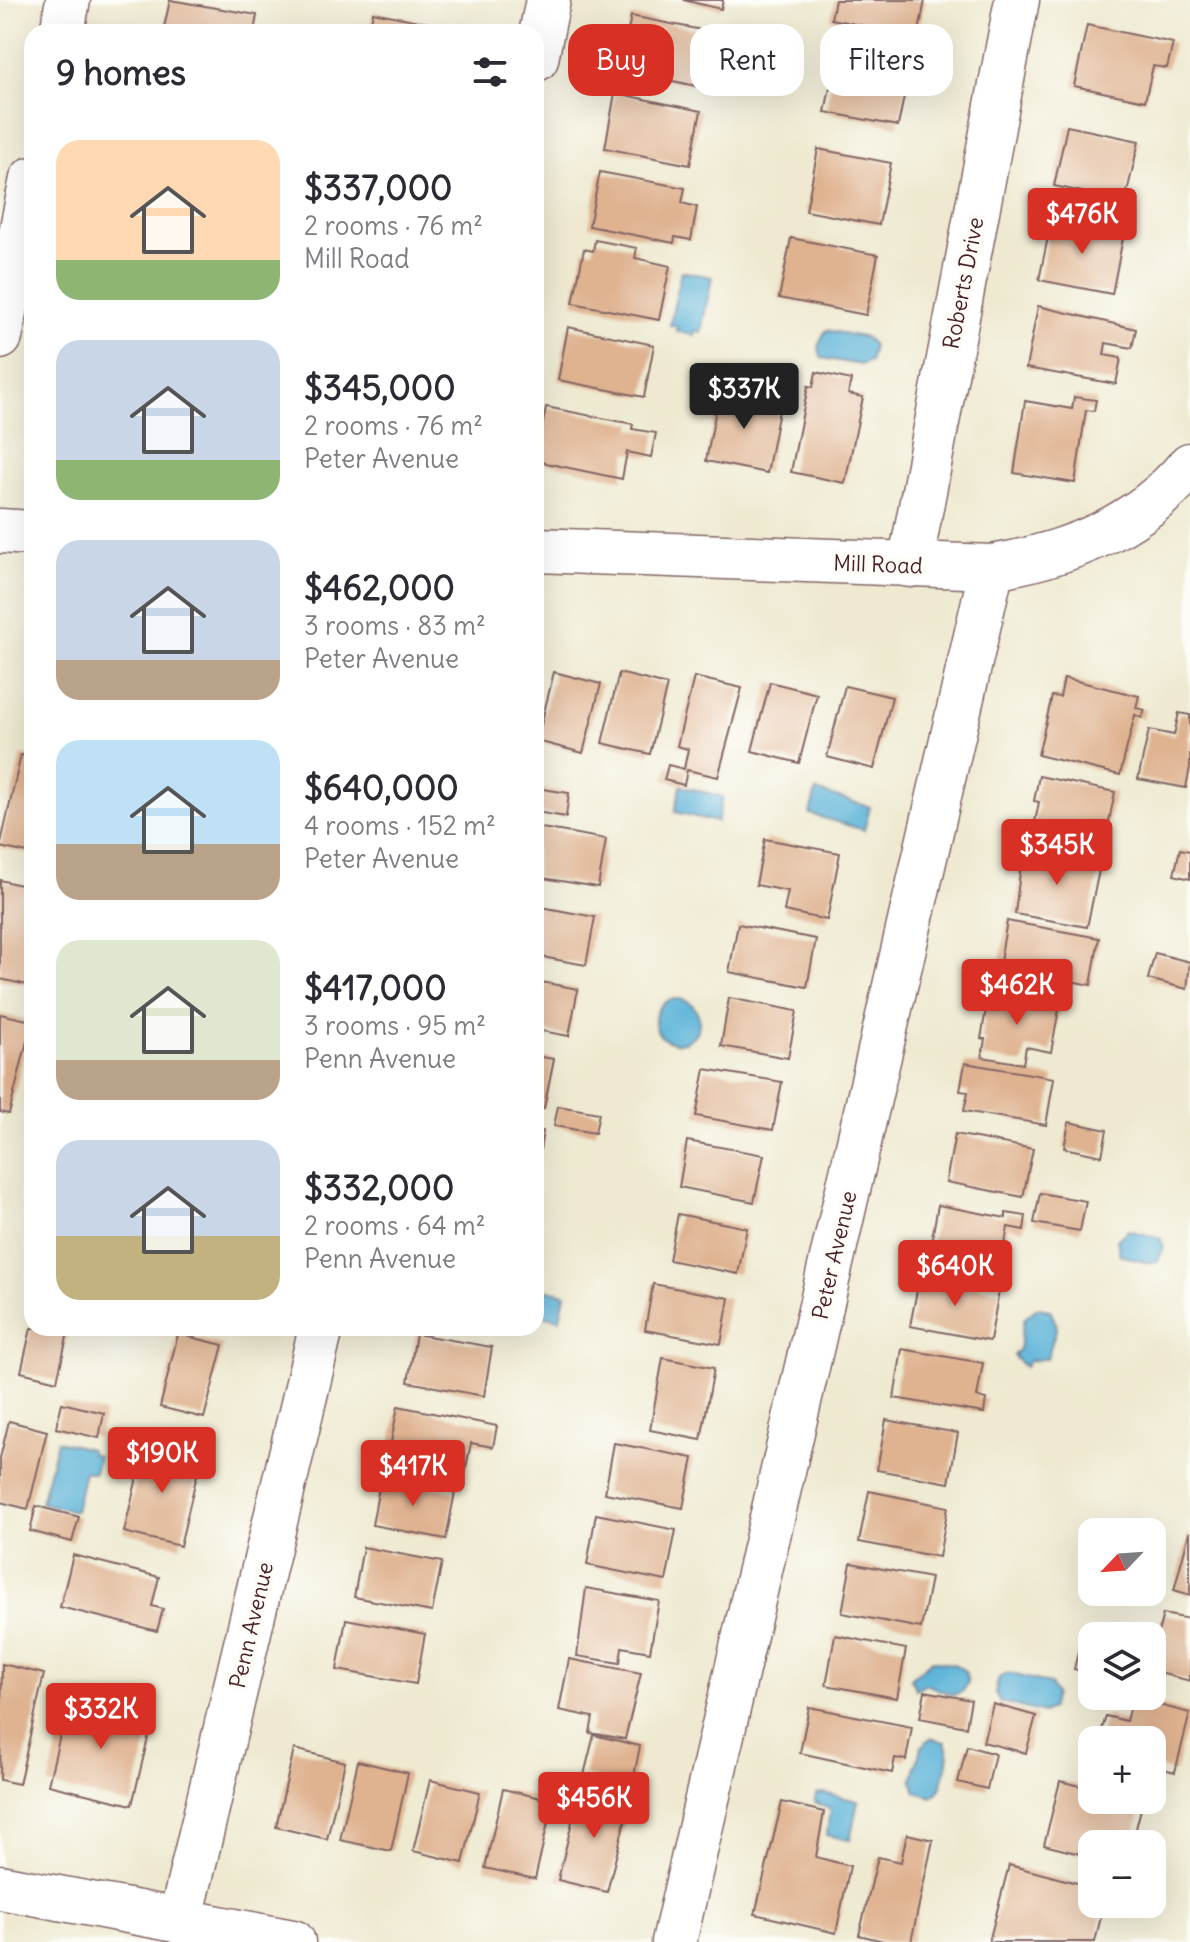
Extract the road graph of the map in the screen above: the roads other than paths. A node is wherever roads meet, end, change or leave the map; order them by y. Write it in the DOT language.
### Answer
graph roads {
  1 [pos="68,0"];
  2 [pos="548,0"];
  3 [pos="1017,0"];
  4 [pos="64,24"];
  5 [pos="543,24"];
  6 [pos="24,218"];
  7 [pos="0,337"];
  8 [pos="1190,465"];
  9 [pos="0,531"];
  10 [pos="24,532"];
  11 [pos="544,550"];
  12 [pos="910,565"];
  13 [pos="992,567"];
  14 [pos="319,1336"];
  15 [pos="0,1887"];
  16 [pos="180,1922"];
  17 [pos="103,1925"];
  18 [pos="293,1942"];
  19 [pos="674,1942"];
  1 -- 4 [label="street"];
  2 -- 5 [label="street"];
  3 -- 12 [label="street, Roberts Drive"];
  6 -- 7 [label="street"];
  8 -- 13 [label="street, Mill Road"];
  9 -- 10 [label="street"];
  11 -- 12 [label="street, Mill Road"];
  12 -- 13 [label="street, Mill Road"];
  13 -- 19 [label="street, Peter Avenue"];
  14 -- 16 [label="street, Penn Avenue"];
  15 -- 17 [label="street"];
  16 -- 17 [label="street"];
  16 -- 18 [label="street"];
}
